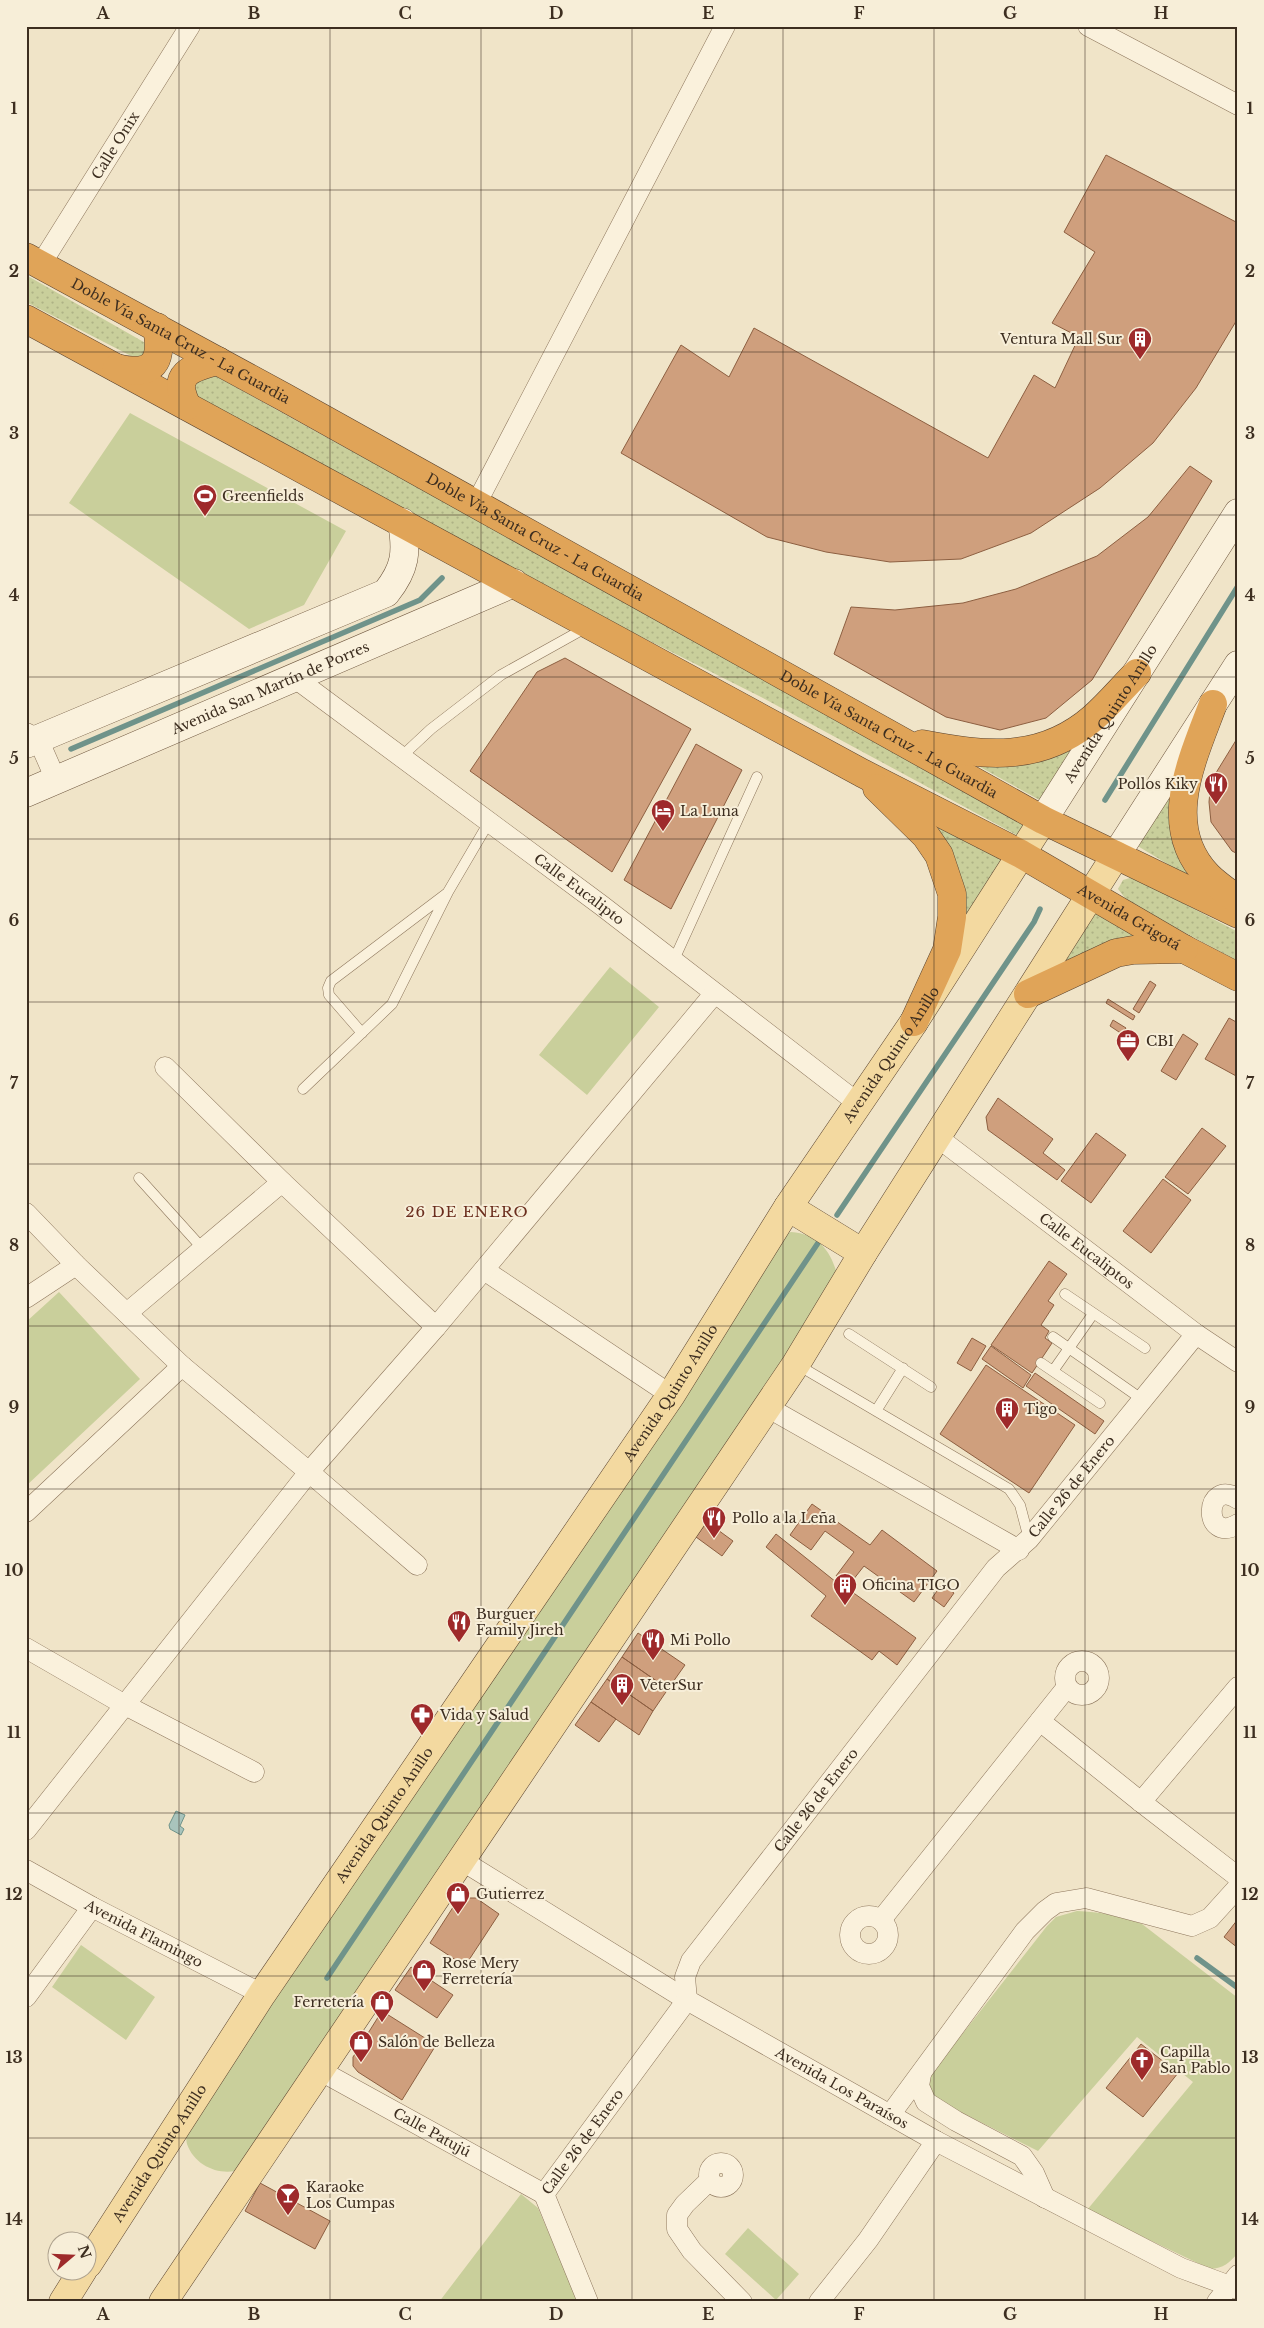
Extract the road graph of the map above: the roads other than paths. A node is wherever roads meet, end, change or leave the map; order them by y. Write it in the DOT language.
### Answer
graph roads {
  1 [pos="190,26"];
  2 [pos="725,26"];
  3 [pos="1088,26"];
  4 [pos="1238,104"];
  5 [pos="34,261"];
  6 [pos="26,319"];
  7 [pos="157,327"];
  8 [pos="218,361"];
  9 [pos="117,368"];
  10 [pos="187,406"];
  11 [pos="475,506"];
  12 [pos="1238,513"];
  13 [pos="402,522"];
  14 [pos="514,582"];
  15 [pos="592,625"];
  16 [pos="1238,665"];
  17 [pos="1137,673"];
  18 [pos="295,678"];
  19 [pos="1213,704"];
  20 [pos="30,739"];
  21 [pos="900,740"];
  22 [pos="401,757"];
  23 [pos="862,773"];
  24 [pos="757,777"];
  25 [pos="56,780"];
  26 [pos="26,792"];
  27 [pos="1043,820"];
  28 [pos="489,822"];
  29 [pos="1021,854"];
  30 [pos="1116,855"];
  31 [pos="448,892"];
  32 [pos="1090,895"];
  33 [pos="1238,900"];
  34 [pos="1238,914"];
  35 [pos="1184,949"];
  36 [pos="673,962"];
  37 [pos="1238,977"];
  38 [pos="714,994"];
  39 [pos="1028,994"];
  40 [pos="914,1022"];
  41 [pos="362,1033"];
  42 [pos="165,1067"];
  43 [pos="303,1089"];
  44 [pos="859,1104"];
  45 [pos="937,1137"];
  46 [pos="139,1178"];
  47 [pos="282,1182"];
  48 [pos="788,1207"];
  49 [pos="26,1212"];
  50 [pos="203,1249"];
  51 [pos="863,1254"];
  52 [pos="76,1265"];
  53 [pos="484,1270"];
  54 [pos="1065,1294"];
  55 [pos="26,1298"];
  56 [pos="128,1313"];
  57 [pos="1093,1314"];
  58 [pos="436,1327"];
  59 [pos="849,1334"];
  60 [pos="1196,1334"];
  61 [pos="1053,1337"];
  62 [pos="1145,1348"];
  63 [pos="1069,1349"];
  64 [pos="1238,1362"];
  65 [pos="1041,1363"];
  66 [pos="796,1364"];
  67 [pos="182,1366"];
  68 [pos="903,1368"];
  69 [pos="1053,1371"];
  70 [pos="931,1387"];
  71 [pos="670,1395"];
  72 [pos="1143,1400"];
  73 [pos="1100,1403"];
  74 [pos="767,1407"];
  75 [pos="876,1411"];
  76 [pos="310,1472"];
  77 [pos="1238,1499"];
  78 [pos="26,1512"];
  79 [pos="1238,1524"];
  80 [pos="1024,1545"];
  81 [pos="417,1565"];
  82 [pos="26,1648"];
  83 [pos="1067,1687"];
  84 [pos="1238,1687"];
  85 [pos="125,1705"];
  86 [pos="1040,1721"];
  87 [pos="254,1772"];
  88 [pos="1141,1802"];
  89 [pos="26,1830"];
  90 [pos="461,1860"];
  91 [pos="26,1870"];
  92 [pos="1238,1877"];
  93 [pos="1238,1887"];
  94 [pos="92,1907"];
  95 [pos="881,1920"];
  96 [pos="262,1994"];
  97 [pos="26,1998"];
  98 [pos="687,2000"];
  99 [pos="319,2070"];
  100 [pos="921,2074"];
  101 [pos="890,2115"];
  102 [pos="936,2141"];
  103 [pos="710,2180"];
  104 [pos="544,2194"];
  105 [pos="1045,2198"];
  106 [pos="98,2248"];
  107 [pos="77,2280"];
  108 [pos="1235,2283"];
  109 [pos="63,2302"];
  110 [pos="163,2302"];
  111 [pos="588,2302"];
  112 [pos="742,2302"];
  113 [pos="820,2302"];
  114 [pos="1217,2302"];
  1 -- 5 [label="street, Calle Onix"];
  2 -- 11 [label="street"];
  3 -- 4 [label="street"];
  5 -- 7 [label="highway, Doble Vía Santa Cruz - La Guardia"];
  6 -- 9 [label="highway"];
  7 -- 8 [label="highway, Doble Vía Santa Cruz - La Guardia"];
  7 -- 9 [label="highway"];
  8 -- 10 [label="highway"];
  8 -- 11 [label="highway, Doble Vía Santa Cruz - La Guardia"];
  9 -- 10 [label="highway"];
  10 -- 13 [label="highway"];
  11 -- 21 [label="highway, Doble Vía Santa Cruz - La Guardia"];
  12 -- 17 [label="street, Avenida Quinto Anillo"];
  13 -- 14 [label="highway"];
  13 -- 20 [label="street"];
  14 -- 15 [label="highway"];
  14 -- 18 [label="street, Avenida San Martín de Porres"];
  15 -- 22 [label="lane"];
  15 -- 23 [label="highway"];
  16 -- 19 [label="street"];
  17 -- 21 [label="highway"];
  17 -- 27 [label="street, Avenida Quinto Anillo"];
  18 -- 22 [label="street, Calle Eucalipto"];
  18 -- 25 [label="street, Avenida San Martín de Porres"];
  19 -- 30 [label="street"];
  19 -- 33 [label="highway"];
  20 -- 25 [label="street"];
  21 -- 27 [label="highway, Doble Vía Santa Cruz - La Guardia"];
  22 -- 28 [label="street, Calle Eucalipto"];
  23 -- 29 [label="highway"];
  23 -- 40 [label="highway"];
  24 -- 36 [label="lane"];
  25 -- 26 [label="street, Avenida San Martín de Porres"];
  27 -- 29 [label="main road, Avenida Quinto Anillo"];
  27 -- 30 [label="highway"];
  28 -- 31 [label="lane"];
  28 -- 36 [label="street, Calle Eucalipto"];
  29 -- 32 [label="highway, Avenida Grigotá"];
  29 -- 40 [label="main road, Avenida Quinto Anillo"];
  30 -- 32 [label="main road"];
  30 -- 34 [label="highway"];
  31 -- 41 [label="lane"];
  31 -- 41 [label="lane"];
  32 -- 35 [label="highway, Avenida Grigotá"];
  32 -- 39 [label="main road"];
  35 -- 37 [label="highway, Avenida Grigotá"];
  35 -- 39 [label="highway"];
  36 -- 38 [label="street, Calle Eucalipto"];
  38 -- 44 [label="street, Calle Eucalipto"];
  38 -- 53 [label="street"];
  39 -- 45 [label="main road"];
  40 -- 44 [label="main road, Avenida Quinto Anillo"];
  41 -- 43 [label="lane"];
  42 -- 47 [label="street"];
  44 -- 48 [label="main road, Avenida Quinto Anillo"];
  45 -- 51 [label="main road"];
  45 -- 60 [label="street, Calle Eucaliptos"];
  46 -- 50 [label="lane"];
  47 -- 50 [label="street"];
  47 -- 58 [label="street"];
  48 -- 51 [label="main road"];
  48 -- 71 [label="main road, Avenida Quinto Anillo"];
  49 -- 52 [label="street"];
  50 -- 56 [label="street"];
  51 -- 66 [label="main road"];
  52 -- 55 [label="street"];
  52 -- 56 [label="street"];
  53 -- 58 [label="street"];
  53 -- 71 [label="street"];
  54 -- 57 [label="lane"];
  56 -- 67 [label="street"];
  57 -- 62 [label="lane"];
  57 -- 63 [label="lane"];
  58 -- 76 [label="street"];
  59 -- 68 [label="lane"];
  60 -- 64 [label="street, Calle Eucaliptos"];
  60 -- 72 [label="street, Calle 26 de Enero"];
  61 -- 63 [label="lane"];
  63 -- 69 [label="lane"];
  63 -- 72 [label="lane"];
  65 -- 69 [label="lane"];
  66 -- 74 [label="main road"];
  66 -- 75 [label="lane"];
  67 -- 76 [label="street"];
  67 -- 78 [label="street"];
  68 -- 70 [label="lane"];
  68 -- 75 [label="lane"];
  69 -- 73 [label="lane"];
  71 -- 96 [label="main road, Avenida Quinto Anillo"];
  72 -- 80 [label="street, Calle 26 de Enero"];
  74 -- 80 [label="street"];
  74 -- 90 [label="main road"];
  75 -- 80 [label="lane"];
  76 -- 81 [label="street"];
  76 -- 85 [label="street"];
  77 -- 79 [label="street"];
  80 -- 98 [label="street, Calle 26 de Enero"];
  82 -- 85 [label="street"];
  83 -- 86 [label="street"];
  84 -- 88 [label="street"];
  85 -- 87 [label="street"];
  85 -- 89 [label="street"];
  86 -- 88 [label="street"];
  86 -- 95 [label="street"];
  88 -- 92 [label="street"];
  90 -- 98 [label="street, Avenida Los Paraísos"];
  90 -- 99 [label="main road"];
  91 -- 94 [label="street, Avenida Flamingo"];
  93 -- 100 [label="street"];
  94 -- 96 [label="street, Avenida Flamingo"];
  94 -- 97 [label="street"];
  96 -- 106 [label="main road, Avenida Quinto Anillo"];
  98 -- 101 [label="street, Avenida Los Paraísos"];
  98 -- 104 [label="street, Calle 26 de Enero"];
  99 -- 104 [label="street, Calle Patujú"];
  99 -- 110 [label="main road"];
  100 -- 101 [label="street"];
  100 -- 105 [label="street"];
  101 -- 102 [label="street, Avenida Los Paraísos"];
  102 -- 105 [label="street, Avenida Los Paraísos"];
  102 -- 113 [label="street"];
  103 -- 112 [label="street"];
  104 -- 111 [label="street, Calle 26 de Enero"];
  105 -- 108 [label="street, Avenida Los Paraísos"];
  107 -- 109 [label="main road"];
  108 -- 114 [label="street"];
}
